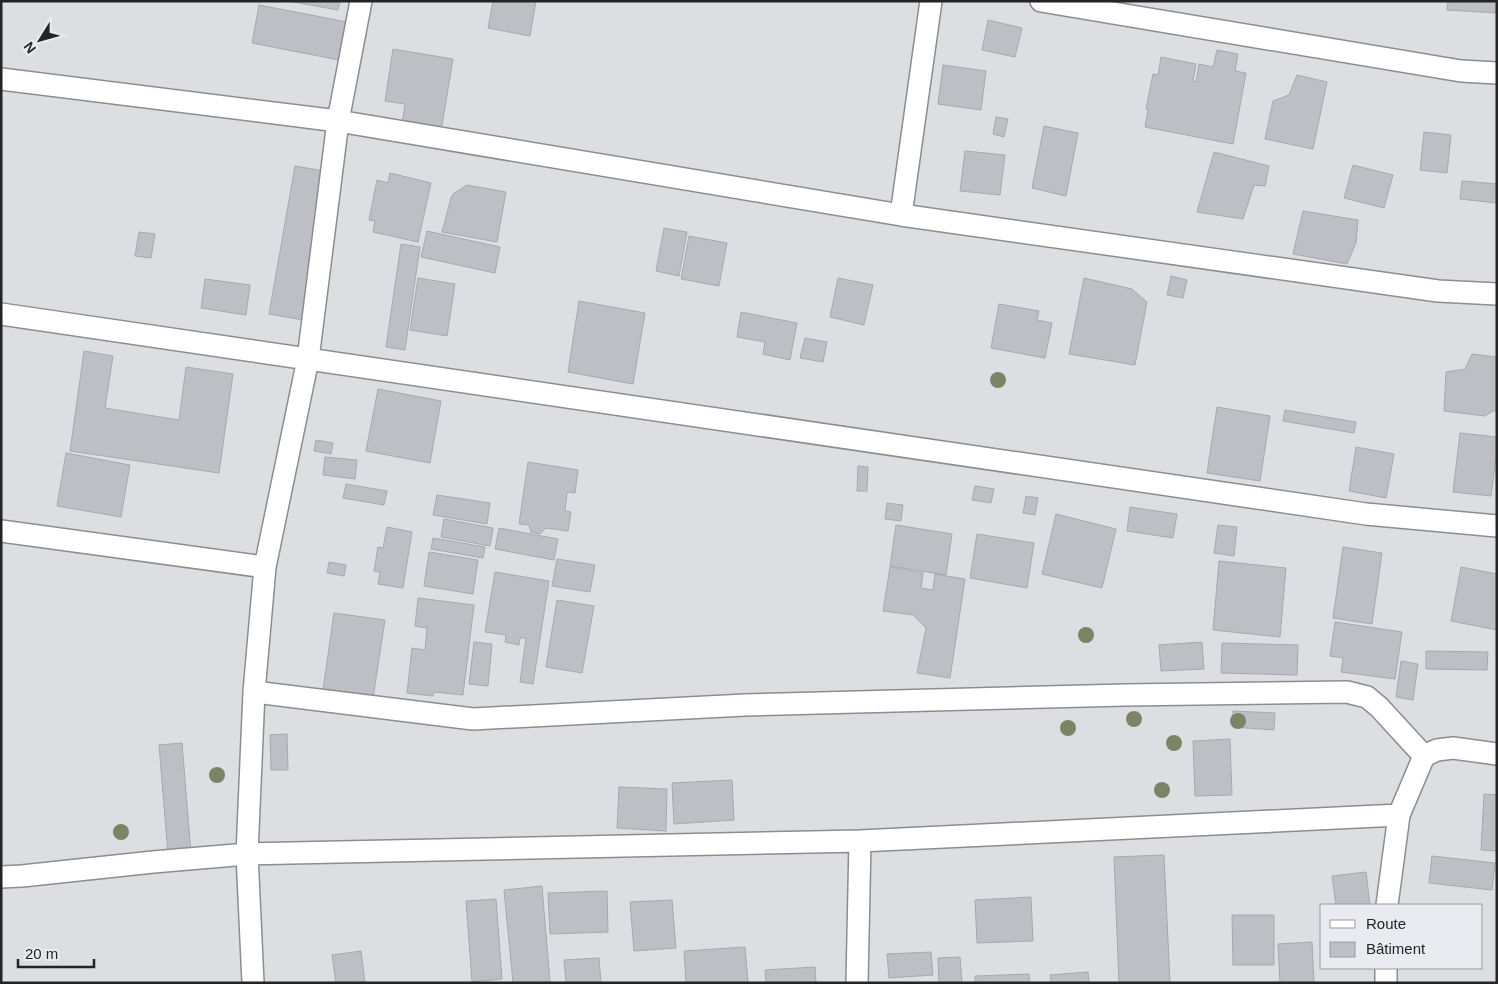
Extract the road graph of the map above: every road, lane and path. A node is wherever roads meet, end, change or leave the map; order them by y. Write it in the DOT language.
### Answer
graph roads {
  1 [pos="361,1"];
  2 [pos="931,1"];
  3 [pos="1041,1"];
  4 [pos="1497,73"];
  5 [pos="1,79"];
  6 [pos="338,121"];
  7 [pos="901,215"];
  8 [pos="1497,294"];
  9 [pos="1,314"];
  10 [pos="308,359"];
  11 [pos="1497,526"];
  12 [pos="1,531"];
  13 [pos="265,567"];
  14 [pos="254,692"];
  15 [pos="1497,754"];
  16 [pos="1424,756"];
  17 [pos="1399,815"];
  18 [pos="860,841"];
  19 [pos="247,854"];
  20 [pos="1,877"];
  21 [pos="1387,904"];
  22 [pos="1386,969"];
  23 [pos="253,983"];
  24 [pos="857,983"];
  25 [pos="1386,983"];
  1 -- 6 [label="street"];
  2 -- 7 [label="street"];
  3 -- 4 [label="street"];
  5 -- 6 [label="street"];
  6 -- 7 [label="street"];
  6 -- 10 [label="street"];
  7 -- 8 [label="street"];
  9 -- 10 [label="street"];
  10 -- 11 [label="street"];
  10 -- 13 [label="street"];
  12 -- 13 [label="street"];
  13 -- 14 [label="street"];
  14 -- 16 [label="street"];
  14 -- 19 [label="street"];
  15 -- 16 [label="street"];
  16 -- 17 [label="street"];
  17 -- 18 [label="street"];
  17 -- 21 [label="street"];
  18 -- 19 [label="street"];
  18 -- 24 [label="street"];
  19 -- 20 [label="street"];
  19 -- 23 [label="street"];
  22 -- 25 [label="street"];
}
